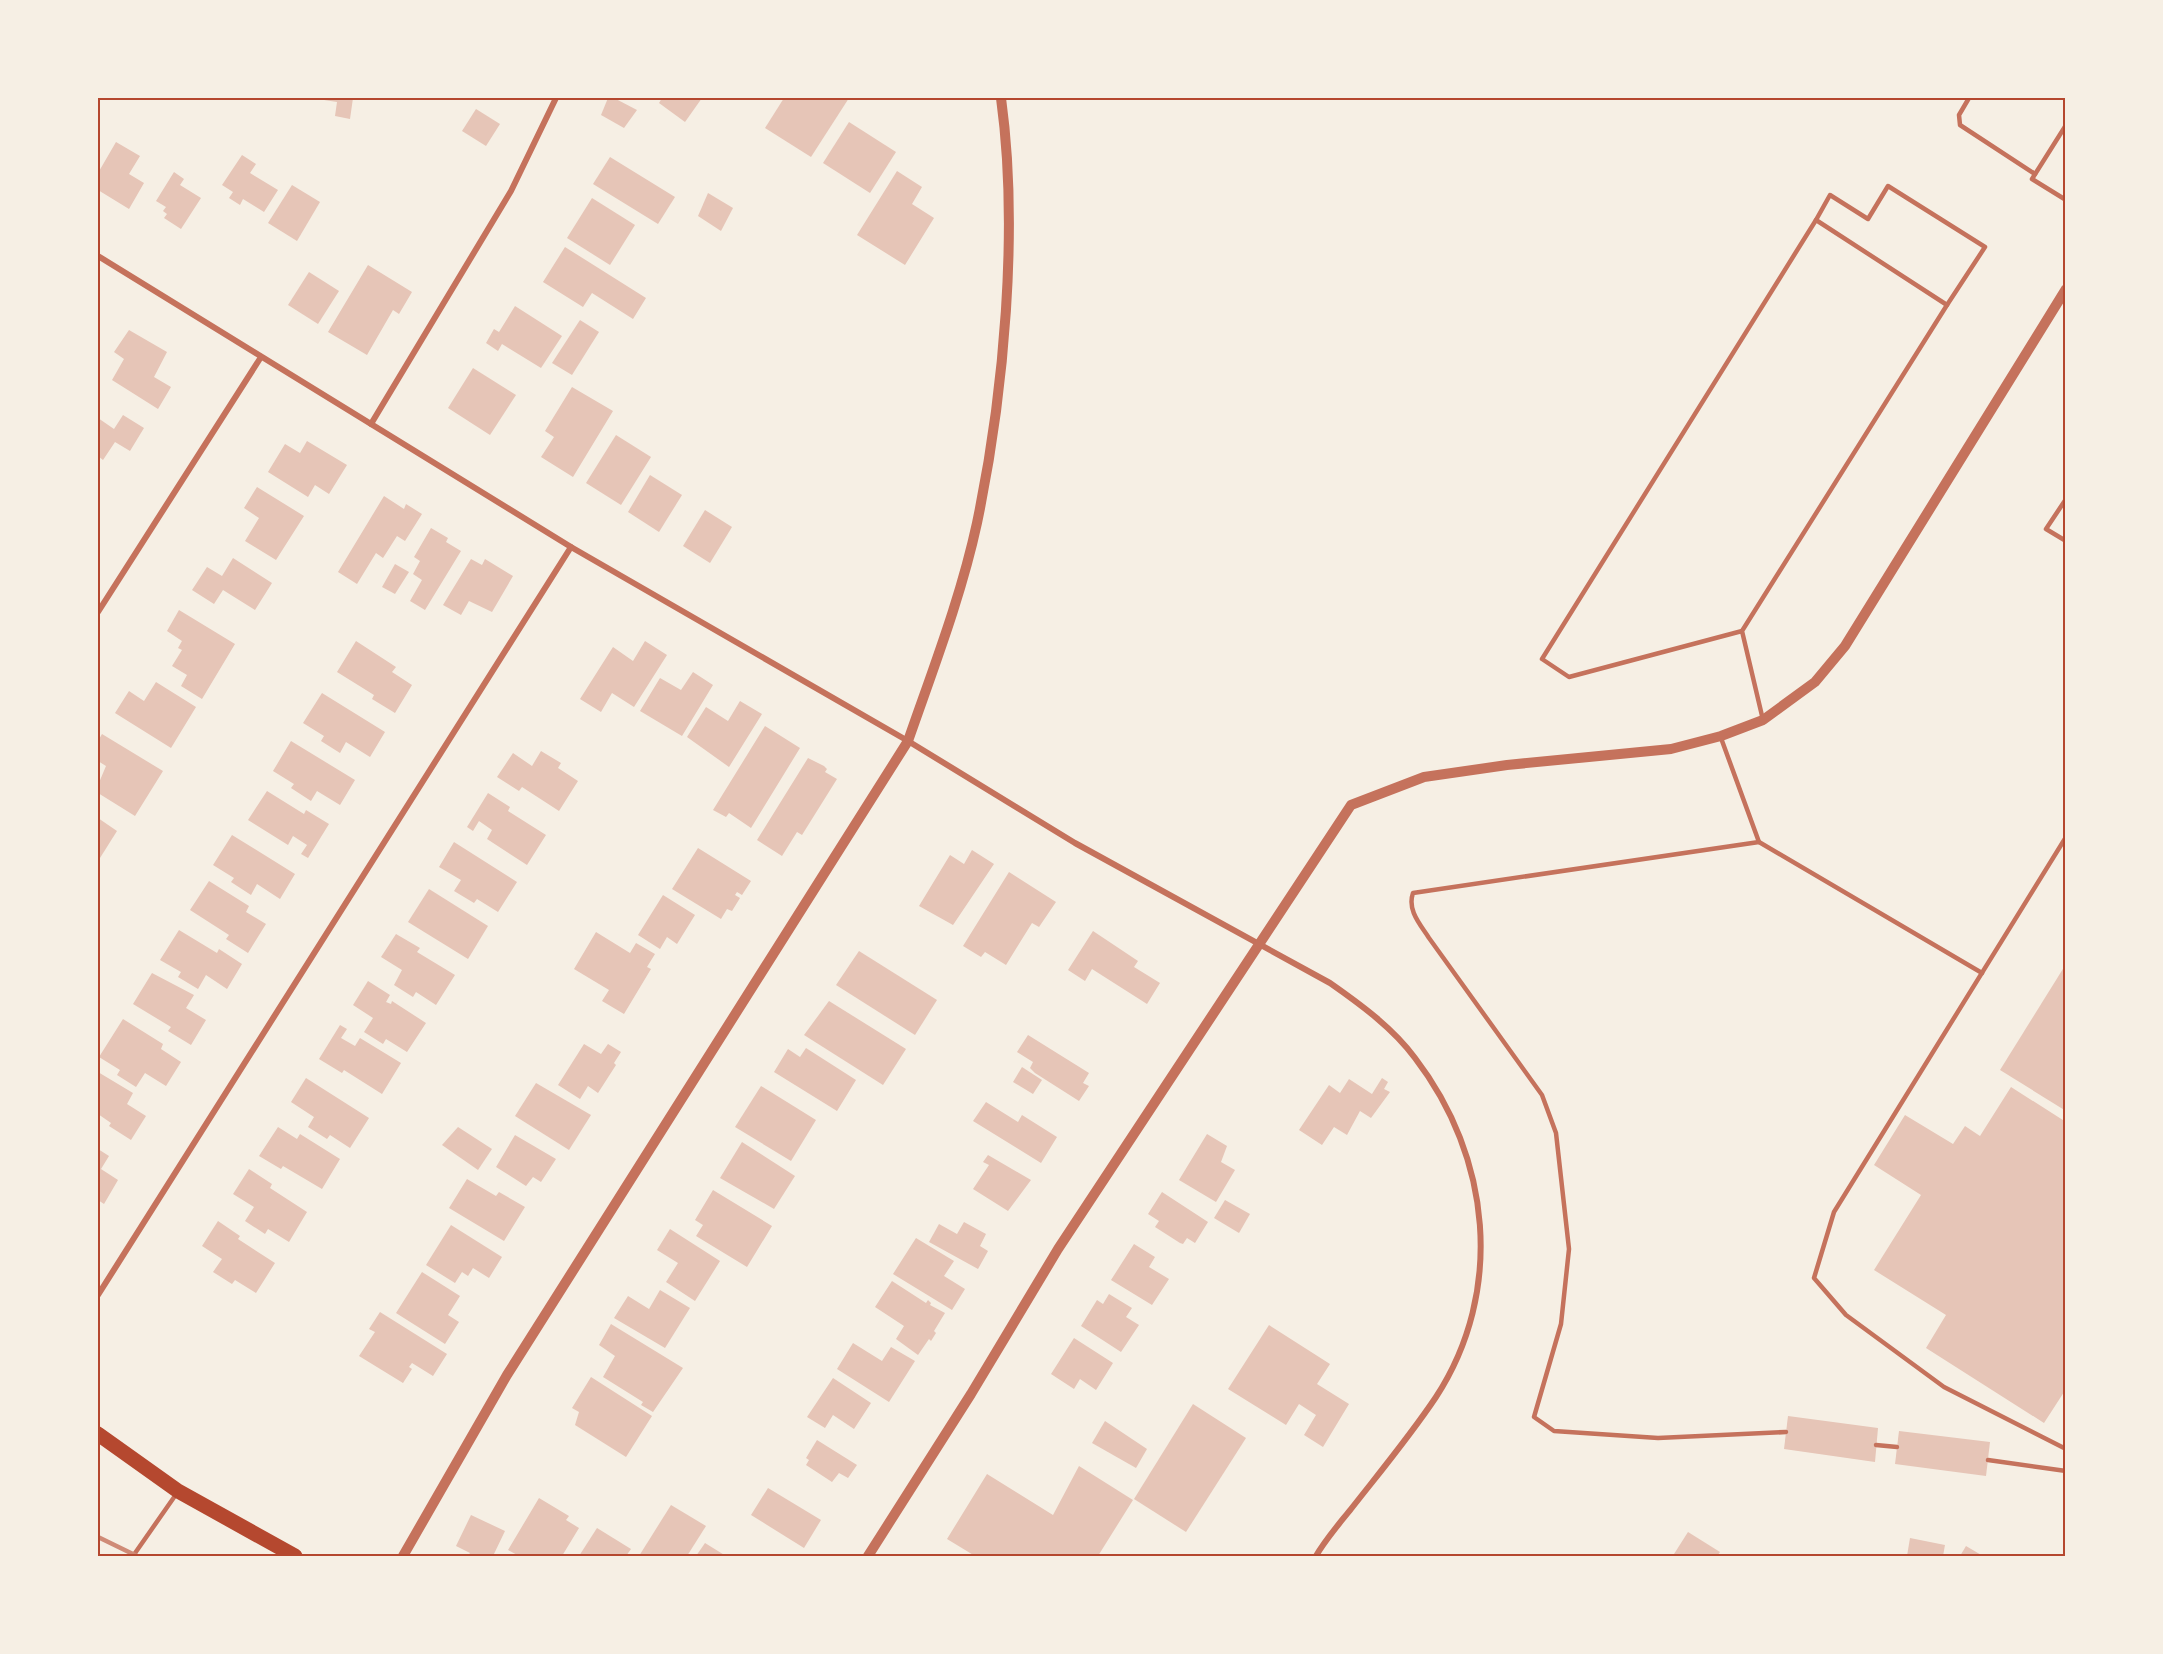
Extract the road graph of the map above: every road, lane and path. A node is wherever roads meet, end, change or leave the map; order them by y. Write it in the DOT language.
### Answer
graph roads {
  1 [pos="556,98"];
  2 [pos="1001,98"];
  3 [pos="1969,98"];
  4 [pos="2066,125"];
  5 [pos="2035,174"];
  6 [pos="2066,200"];
  7 [pos="1816,220"];
  8 [pos="98,256"];
  9 [pos="2066,289"];
  10 [pos="1947,305"];
  11 [pos="261,357"];
  12 [pos="370,424"];
  13 [pos="2066,499"];
  14 [pos="2066,541"];
  15 [pos="571,547"];
  16 [pos="98,612"];
  17 [pos="1742,631"];
  18 [pos="1763,720"];
  19 [pos="1720,736"];
  20 [pos="908,741"];
  21 [pos="2066,837"];
  22 [pos="1759,842"];
  23 [pos="2064,844"];
  24 [pos="1258,946"];
  25 [pos="1982,973"];
  26 [pos="98,1296"];
  27 [pos="1786,1432"];
  28 [pos="98,1434"];
  29 [pos="1876,1445"];
  30 [pos="1897,1448"];
  31 [pos="2066,1449"];
  32 [pos="1988,1460"];
  33 [pos="2066,1471"];
  34 [pos="178,1491"];
  35 [pos="133,1557"];
  36 [pos="295,1557"];
  37 [pos="403,1557"];
  38 [pos="868,1557"];
  39 [pos="1316,1557"];
  1 -- 12 [label="street"];
  2 -- 20 [label="street"];
  3 -- 5 [label="lane"];
  4 -- 5 [label="lane"];
  5 -- 6 [label="lane"];
  7 -- 10 [label="lane"];
  7 -- 10 [label="lane"];
  7 -- 17 [label="lane"];
  8 -- 11 [label="street"];
  9 -- 18 [label="street"];
  10 -- 17 [label="lane"];
  11 -- 12 [label="street"];
  11 -- 16 [label="street"];
  12 -- 15 [label="street"];
  13 -- 14 [label="lane"];
  15 -- 20 [label="street"];
  15 -- 26 [label="street"];
  17 -- 18 [label="lane"];
  18 -- 19 [label="street"];
  19 -- 22 [label="lane"];
  19 -- 24 [label="street"];
  20 -- 24 [label="street"];
  20 -- 37 [label="street"];
  21 -- 23 [label="lane"];
  22 -- 25 [label="lane"];
  22 -- 27 [label="lane"];
  23 -- 25 [label="lane"];
  24 -- 38 [label="street"];
  24 -- 39 [label="street"];
  25 -- 31 [label="lane"];
  28 -- 34 [label="main road"];
  29 -- 30 [label="lane"];
  32 -- 33 [label="lane"];
  34 -- 35 [label="lane"];
  34 -- 36 [label="main road"];
}
